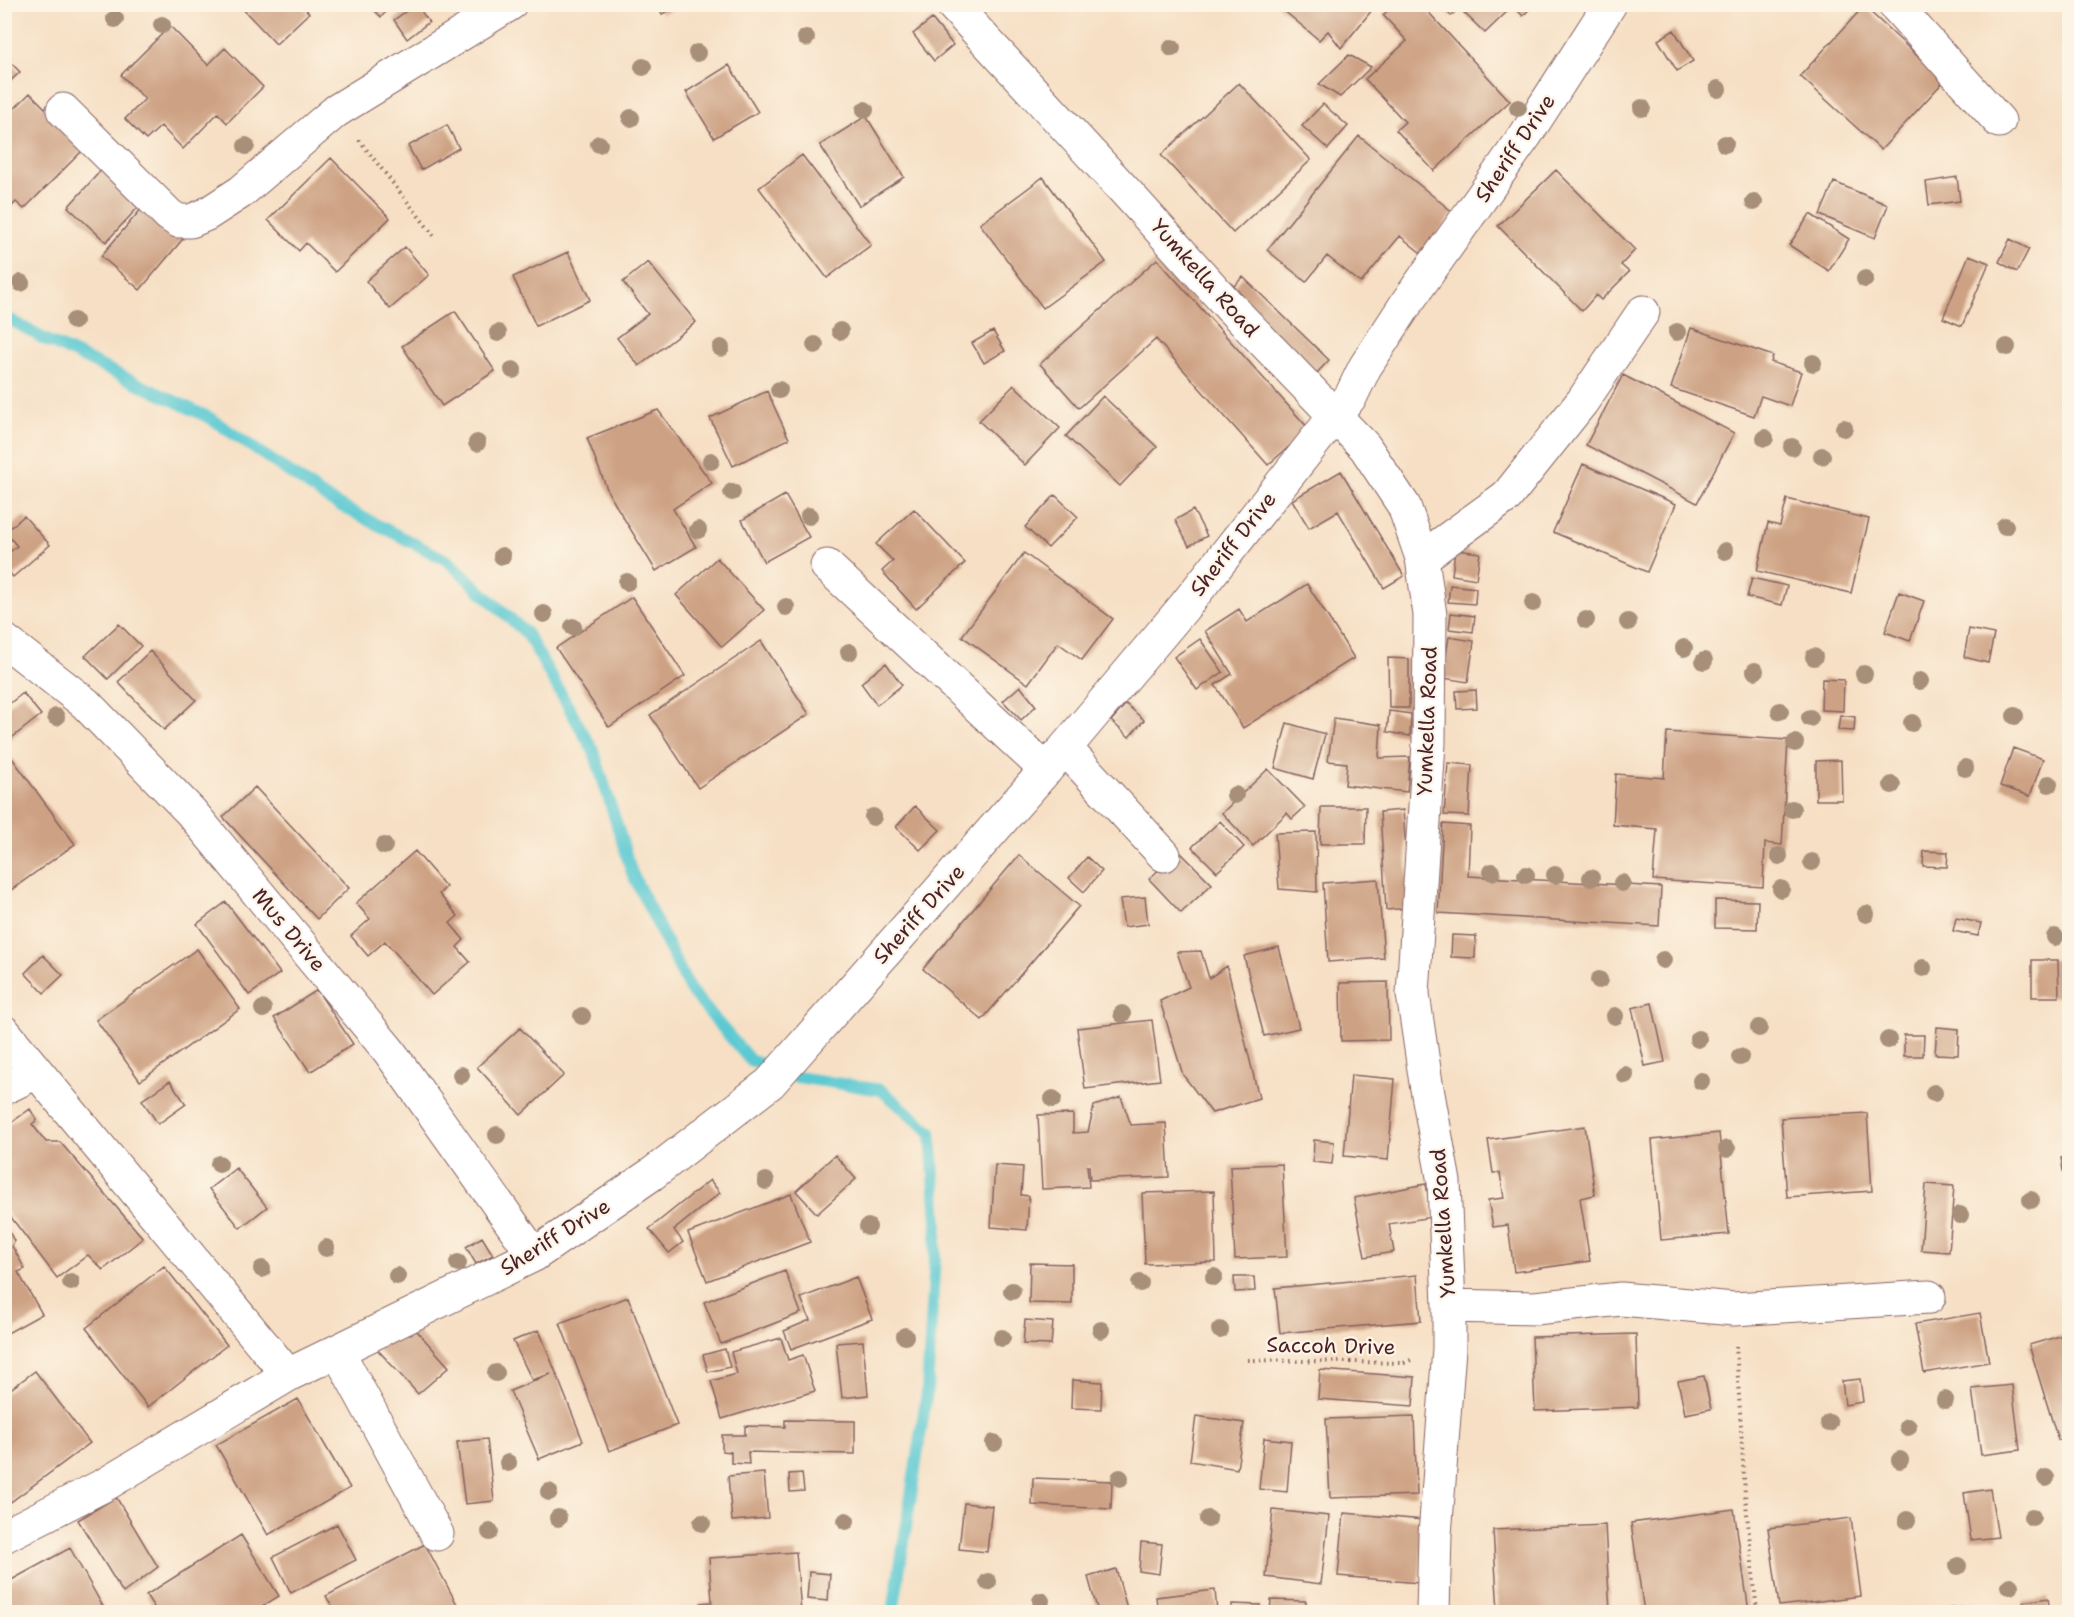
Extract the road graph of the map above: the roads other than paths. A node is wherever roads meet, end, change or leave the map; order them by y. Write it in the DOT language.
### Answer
graph roads {
  1 [pos="510,4"];
  2 [pos="952,4"];
  3 [pos="1610,4"];
  4 [pos="1894,4"];
  5 [pos="63,110"];
  6 [pos="2000,121"];
  7 [pos="1643,312"];
  8 [pos="1334,417"];
  9 [pos="1422,558"];
  10 [pos="827,566"];
  11 [pos="4,640"];
  12 [pos="1056,759"];
  13 [pos="1164,855"];
  14 [pos="4,1032"];
  15 [pos="37,1071"];
  16 [pos="4,1088"];
  17 [pos="534,1255"];
  18 [pos="1929,1297"];
  19 [pos="1449,1306"];
  20 [pos="338,1352"];
  21 [pos="288,1376"];
  22 [pos="437,1534"];
  23 [pos="4,1536"];
  24 [pos="1433,1612"];
  1 -- 5 [label="street"];
  2 -- 8 [label="street, Yumkella Road"];
  3 -- 8 [label="street, Sheriff Drive"];
  4 -- 6 [label="street"];
  7 -- 9 [label="street"];
  8 -- 9 [label="street, Yumkella Road"];
  8 -- 12 [label="street, Sheriff Drive"];
  9 -- 19 [label="street, Yumkella Road"];
  10 -- 12 [label="street"];
  11 -- 17 [label="street, Mus Drive"];
  12 -- 13 [label="street"];
  12 -- 17 [label="street, Sheriff Drive"];
  14 -- 15 [label="street"];
  15 -- 16 [label="street"];
  15 -- 21 [label="street"];
  17 -- 20 [label="street, Sheriff Drive"];
  18 -- 19 [label="street"];
  19 -- 24 [label="street, Yumkella Road"];
  20 -- 21 [label="street, Sheriff Drive"];
  20 -- 22 [label="street"];
  21 -- 23 [label="street, Sheriff Drive"];
}
